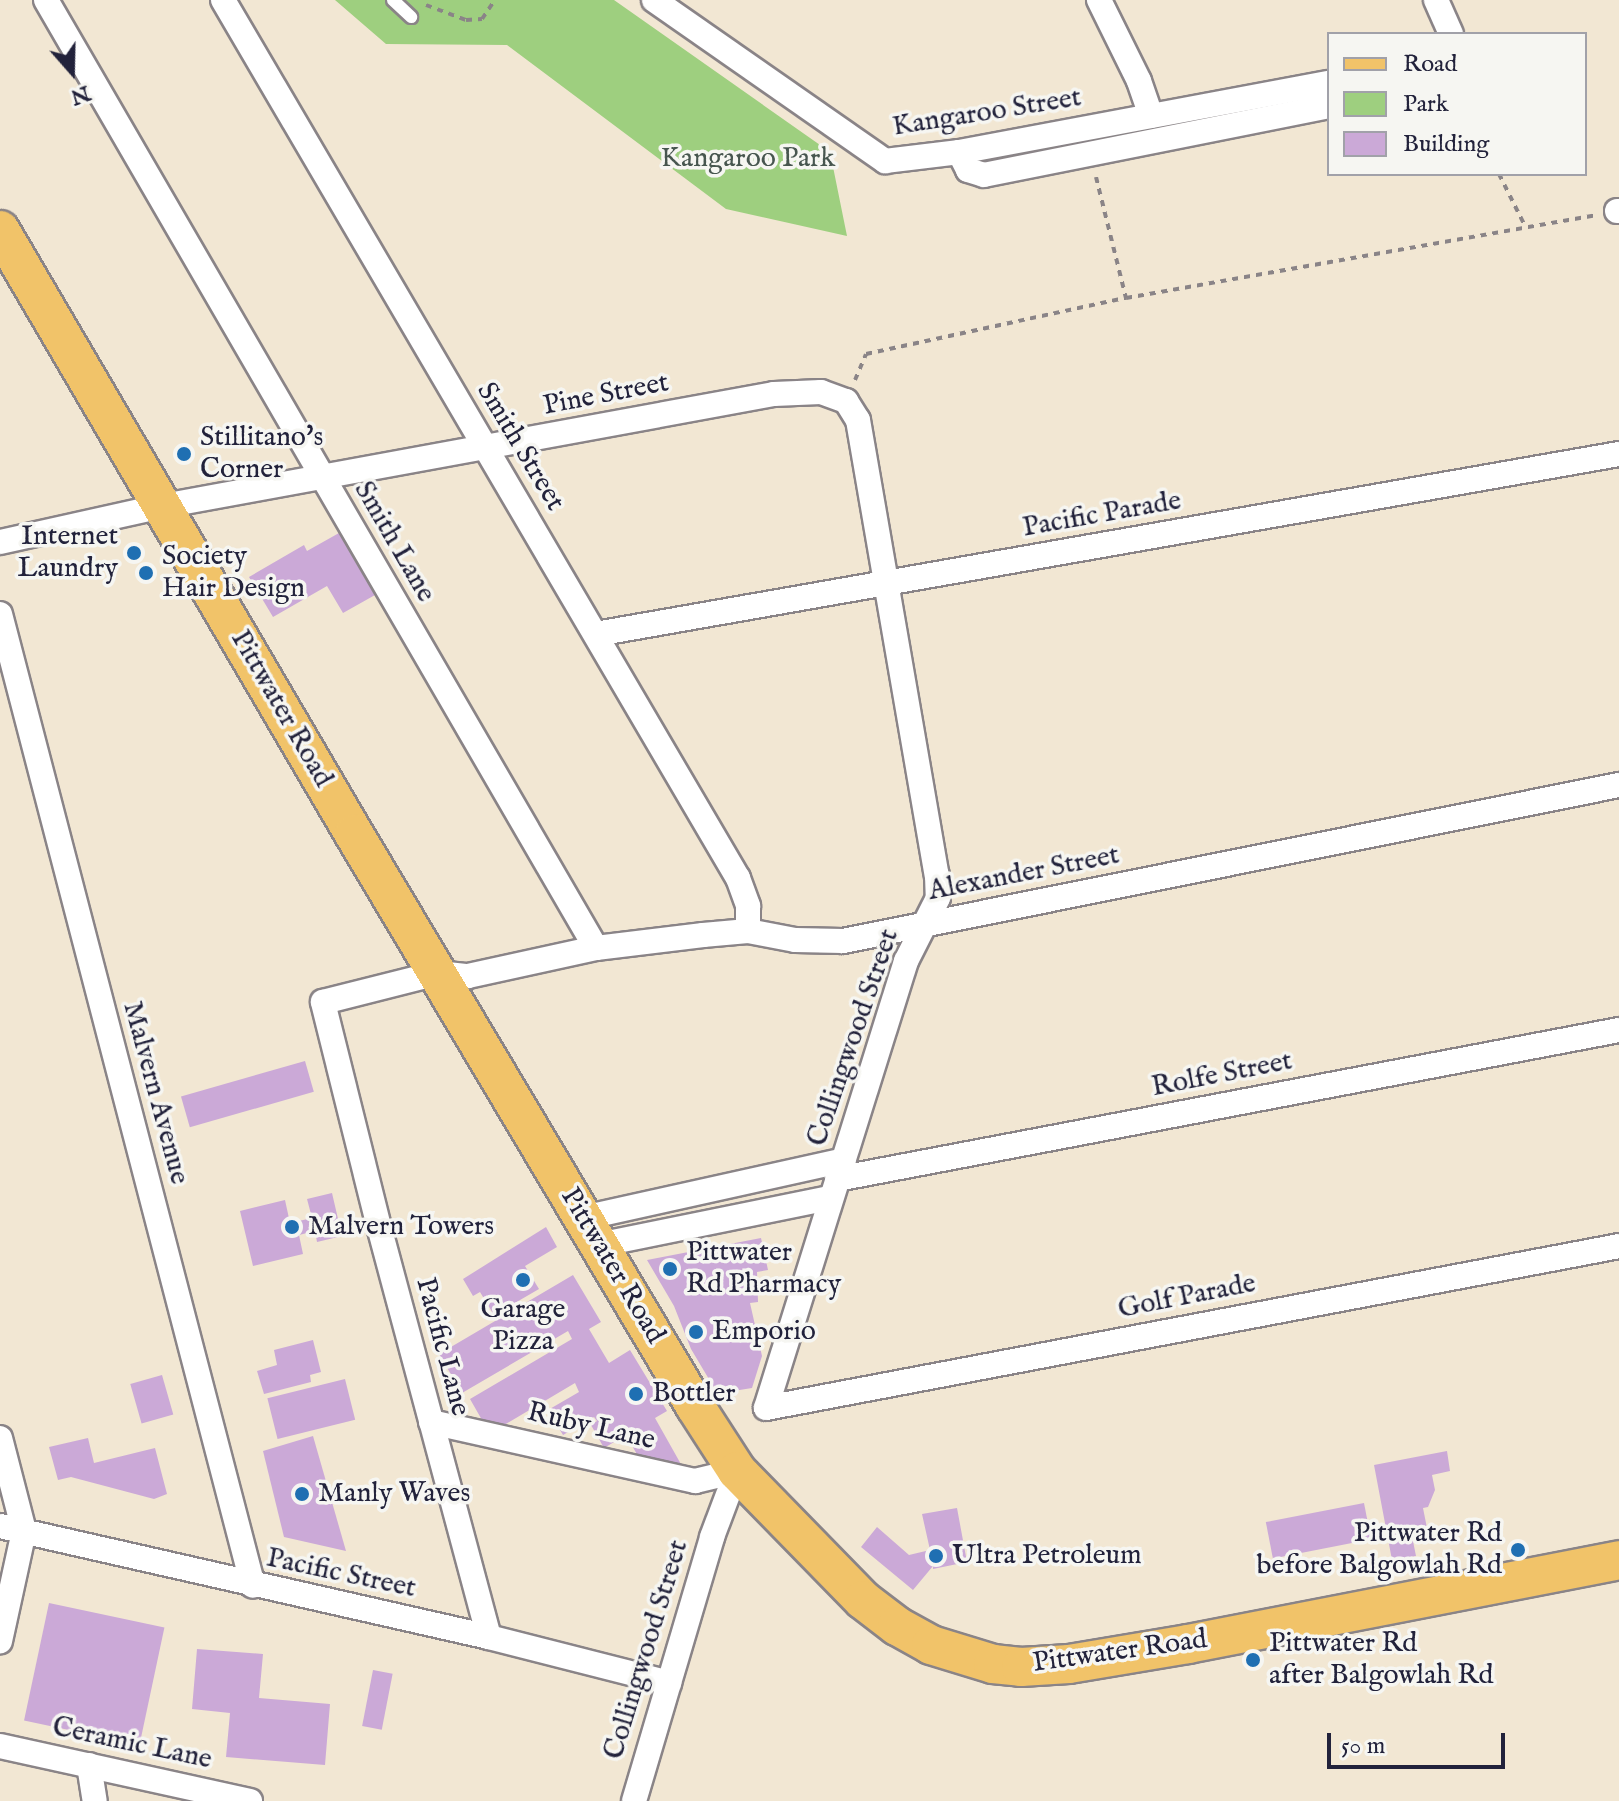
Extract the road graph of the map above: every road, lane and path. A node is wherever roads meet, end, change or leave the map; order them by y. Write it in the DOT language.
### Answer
graph roads {
  1 [pos="46,0"];
  2 [pos="223,0"];
  3 [pos="393,0"];
  4 [pos="495,0"];
  5 [pos="654,0"];
  6 [pos="1099,0"];
  7 [pos="1436,0"];
  8 [pos="425,5"];
  9 [pos="411,17"];
  10 [pos="1450,32"];
  11 [pos="1327,83"];
  12 [pos="1327,106"];
  13 [pos="1151,116"];
  14 [pos="959,152"];
  15 [pos="1091,156"];
  16 [pos="1500,176"];
  17 [pos="1618,211"];
  18 [pos="1525,226"];
  19 [pos="0,230"];
  20 [pos="1126,298"];
  21 [pos="846,401"];
  22 [pos="485,448"];
  23 [pos="1619,454"];
  24 [pos="323,479"];
  25 [pos="163,506"];
  26 [pos="0,542"];
  27 [pos="884,583"];
  28 [pos="0,614"];
  29 [pos="596,634"];
  30 [pos="1619,785"];
  31 [pos="925,925"];
  32 [pos="748,931"];
  33 [pos="596,948"];
  34 [pos="438,973"];
  35 [pos="1619,1030"];
  36 [pos="837,1179"];
  37 [pos="590,1231"];
  38 [pos="1619,1246"];
  39 [pos="766,1408"];
  40 [pos="431,1422"];
  41 [pos="0,1438"];
  42 [pos="737,1471"];
  43 [pos="12,1529"];
  44 [pos="1619,1560"];
  45 [pos="253,1586"];
  46 [pos="489,1637"];
  47 [pos="0,1641"];
  48 [pos="669,1683"];
  49 [pos="0,1746"];
  50 [pos="89,1765"];
  51 [pos="95,1801"];
  52 [pos="250,1801"];
  53 [pos="634,1801"];
  1 -- 24 [label="street, Smith Lane"];
  2 -- 22 [label="street, Smith Street"];
  3 -- 9 [label="lane"];
  4 -- 8 [label="path"];
  5 -- 14 [label="street, Kangaroo Street"];
  6 -- 13 [label="street"];
  7 -- 10 [label="street"];
  11 -- 13 [label="street, Kangaroo Street"];
  12 -- 15 [label="street"];
  13 -- 14 [label="street, Kangaroo Street"];
  14 -- 15 [label="street"];
  15 -- 20 [label="path"];
  16 -- 18 [label="path"];
  17 -- 18 [label="path"];
  18 -- 20 [label="path"];
  19 -- 25 [label="main road, Pittwater Road"];
  20 -- 21 [label="path"];
  21 -- 22 [label="street, Pine Street"];
  21 -- 27 [label="street, Collingwood Street"];
  22 -- 24 [label="street, Pine Street"];
  22 -- 29 [label="street, Smith Street"];
  23 -- 27 [label="street, Pacific Parade"];
  24 -- 25 [label="street, Pine Street"];
  24 -- 33 [label="street, Smith Lane"];
  25 -- 26 [label="street, Pine Street"];
  25 -- 34 [label="main road, Pittwater Road"];
  27 -- 29 [label="street, Pacific Parade"];
  27 -- 31 [label="street, Collingwood Street"];
  28 -- 45 [label="street, Malvern Avenue"];
  29 -- 32 [label="street, Smith Street"];
  30 -- 31 [label="street, Alexander Street"];
  31 -- 32 [label="street, Alexander Street"];
  31 -- 36 [label="street, Collingwood Street"];
  32 -- 33 [label="street, Alexander Street"];
  33 -- 34 [label="street, Alexander Street"];
  34 -- 37 [label="main road, Pittwater Road"];
  34 -- 40 [label="street, Pacific Lane"];
  35 -- 36 [label="street, Rolfe Street"];
  36 -- 37 [label="street, Rolfe Street"];
  36 -- 37 [label="street, Rolfe Street"];
  36 -- 39 [label="street, Collingwood Street"];
  37 -- 42 [label="main road, Pittwater Road"];
  38 -- 39 [label="street, Golf Parade"];
  40 -- 42 [label="street, Ruby Lane"];
  40 -- 46 [label="street, Pacific Lane"];
  41 -- 43 [label="street"];
  42 -- 44 [label="main road, Pittwater Road"];
  42 -- 48 [label="street, Collingwood Street"];
  43 -- 45 [label="street, Pacific Street"];
  43 -- 47 [label="street"];
  45 -- 46 [label="street, Pacific Street"];
  46 -- 48 [label="street, Pacific Street"];
  48 -- 53 [label="street, Collingwood Street"];
  49 -- 50 [label="street, Ceramic Lane"];
  50 -- 51 [label="street"];
  50 -- 52 [label="street, Ceramic Lane"];
}
